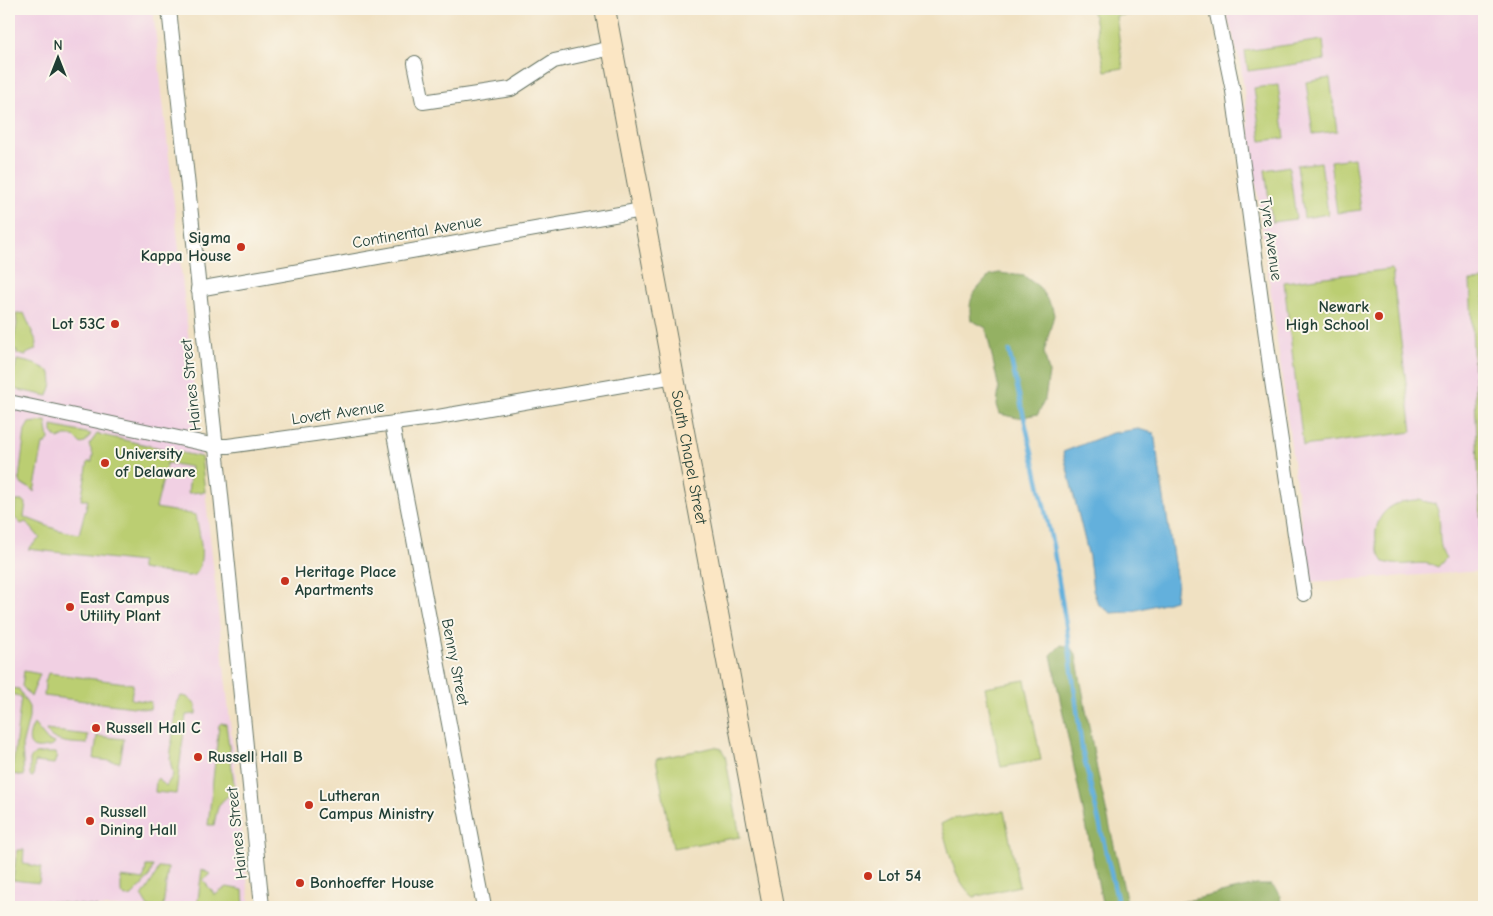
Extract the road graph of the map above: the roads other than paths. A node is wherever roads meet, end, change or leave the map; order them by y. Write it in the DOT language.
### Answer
graph roads {
  1 [pos="169,9"];
  2 [pos="605,9"];
  3 [pos="1216,9"];
  4 [pos="612,48"];
  5 [pos="415,63"];
  6 [pos="642,210"];
  7 [pos="198,289"];
  8 [pos="674,376"];
  9 [pos="9,402"];
  10 [pos="392,424"];
  11 [pos="216,446"];
  12 [pos="1304,594"];
  13 [pos="262,907"];
  14 [pos="484,907"];
  15 [pos="773,907"];
  1 -- 7 [label="street, Haines Street"];
  2 -- 4 [label="street, South Chapel Street"];
  3 -- 12 [label="street, Tyre Avenue"];
  4 -- 5 [label="street"];
  4 -- 6 [label="street, South Chapel Street"];
  6 -- 7 [label="street, Continental Avenue"];
  6 -- 8 [label="street, South Chapel Street"];
  7 -- 11 [label="street, Haines Street"];
  8 -- 10 [label="street, Lovett Avenue"];
  8 -- 15 [label="street, South Chapel Street"];
  9 -- 11 [label="street, Lovett Avenue"];
  10 -- 11 [label="street, Lovett Avenue"];
  10 -- 14 [label="street, Benny Street"];
  11 -- 13 [label="street, Haines Street"];
}
